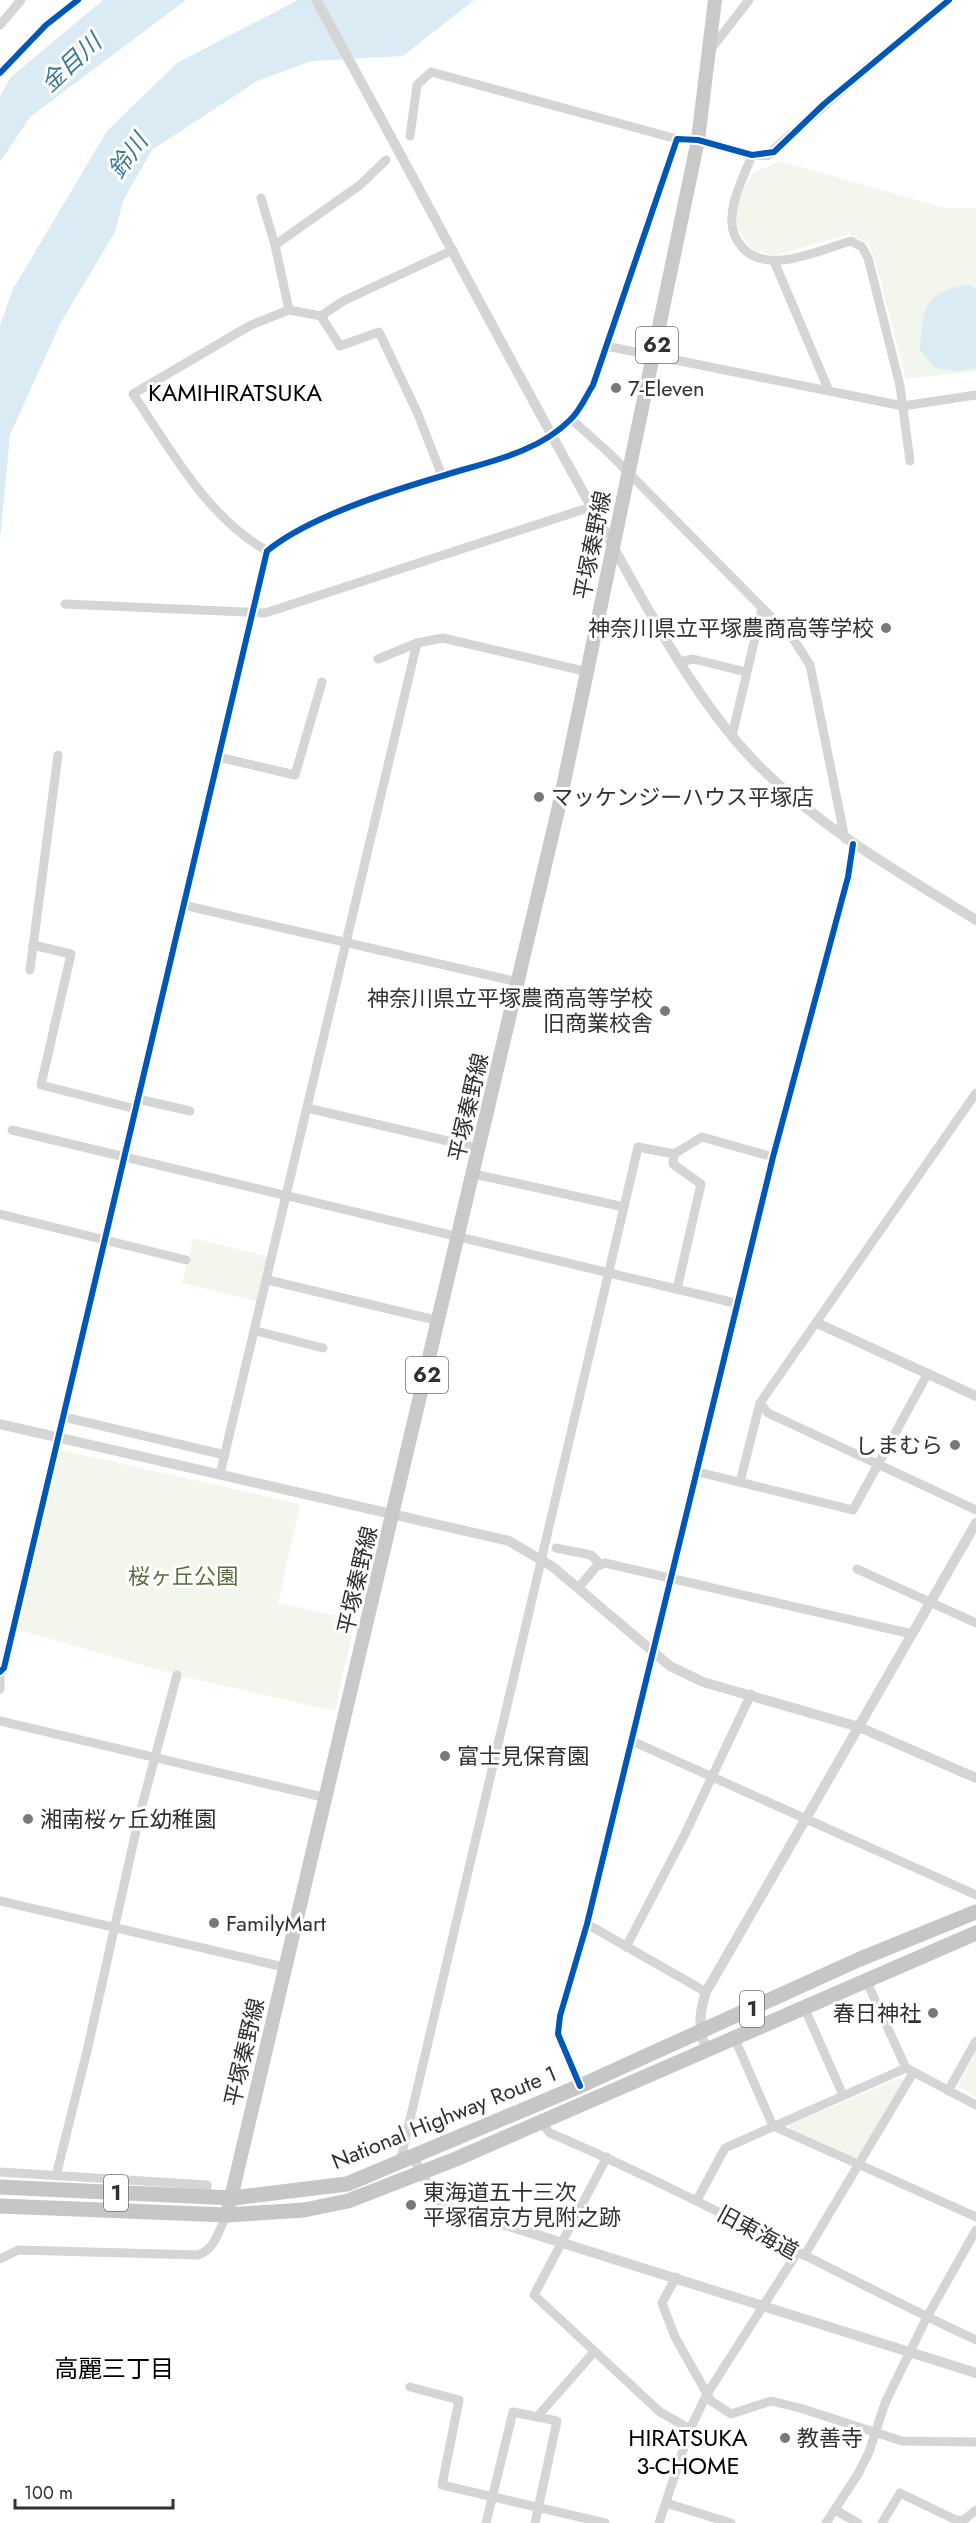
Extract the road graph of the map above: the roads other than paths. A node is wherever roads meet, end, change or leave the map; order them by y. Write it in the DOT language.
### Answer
graph roads {
  1 [pos="21,0"];
  2 [pos="316,0"];
  3 [pos="714,0"];
  4 [pos="749,0"];
  5 [pos="949,0"];
  6 [pos="0,25"];
  7 [pos="711,49"];
  8 [pos="870,65"];
  9 [pos="410,136"];
  10 [pos="677,139"];
  11 [pos="698,140"];
  12 [pos="752,155"];
  13 [pos="386,160"];
  14 [pos="261,198"];
  15 [pos="275,245"];
  16 [pos="453,250"];
  17 [pos="774,261"];
  18 [pos="290,310"];
  19 [pos="321,316"];
  20 [pos="606,346"];
  21 [pos="654,357"];
  22 [pos="829,391"];
  23 [pos="976,395"];
  24 [pos="903,406"];
  25 [pos="571,419"];
  26 [pos="551,435"];
  27 [pos="910,461"];
  28 [pos="628,472"];
  29 [pos="442,476"];
  30 [pos="591,507"];
  31 [pos="614,550"];
  32 [pos="267,551"];
  33 [pos="65,604"];
  34 [pos="762,608"];
  35 [pos="251,614"];
  36 [pos="417,643"];
  37 [pos="378,659"];
  38 [pos="681,662"];
  39 [pos="588,672"];
  40 [pos="746,672"];
  41 [pos="322,682"];
  42 [pos="732,736"];
  43 [pos="58,755"];
  44 [pos="218,757"];
  45 [pos="849,841"];
  46 [pos="183,905"];
  47 [pos="976,920"];
  48 [pos="346,942"];
  49 [pos="33,945"];
  50 [pos="30,970"];
  51 [pos="518,982"];
  52 [pos="976,1094"];
  53 [pos="137,1104"];
  54 [pos="307,1108"];
  55 [pos="190,1111"];
  56 [pos="12,1130"];
  57 [pos="478,1148"];
  58 [pos="674,1154"];
  59 [pos="125,1157"];
  60 [pos="773,1157"];
  61 [pos="474,1174"];
  62 [pos="286,1196"];
  63 [pos="624,1207"];
  64 [pos="0,1214"];
  65 [pos="459,1237"];
  66 [pos="106,1240"];
  67 [pos="186,1260"];
  68 [pos="609,1273"];
  69 [pos="267,1280"];
  70 [pos="677,1289"];
  71 [pos="739,1304"];
  72 [pos="439,1321"];
  73 [pos="818,1323"];
  74 [pos="256,1331"];
  75 [pos="323,1348"];
  76 [pos="928,1373"];
  77 [pos="976,1396"];
  78 [pos="760,1403"];
  79 [pos="64,1416"];
  80 [pos="0,1424"];
  81 [pos="225,1455"];
  82 [pos="879,1466"];
  83 [pos="698,1472"];
  84 [pos="220,1474"];
  85 [pos="740,1482"];
  86 [pos="976,1510"];
  87 [pos="394,1513"];
  88 [pos="976,1523"];
  89 [pos="556,1548"];
  90 [pos="542,1558"];
  91 [pos="600,1564"];
  92 [pos="857,1569"];
  93 [pos="672,1577"];
  94 [pos="579,1587"];
  95 [pos="931,1602"];
  96 [pos="976,1623"];
  97 [pos="912,1634"];
  98 [pos="654,1654"];
  99 [pos="0,1674"];
  100 [pos="177,1675"];
  101 [pos="0,1689"];
  102 [pos="751,1694"];
  103 [pos="0,1721"];
  104 [pos="859,1727"];
  105 [pos="632,1741"];
  106 [pos="156,1758"];
  107 [pos="712,1776"];
  108 [pos="976,1778"];
  109 [pos="327,1798"];
  110 [pos="806,1819"];
  111 [pos="976,1895"];
  112 [pos="0,1901"];
  113 [pos="976,1912"];
  114 [pos="586,1924"];
  115 [pos="114,1929"];
  116 [pos="976,1934"];
  117 [pos="626,1947"];
  118 [pos="284,1967"];
  119 [pos="866,1980"];
  120 [pos="706,1992"];
  121 [pos="804,2007"];
  122 [pos="699,2032"];
  123 [pos="734,2037"];
  124 [pos="976,2041"];
  125 [pos="706,2049"];
  126 [pos="910,2071"];
  127 [pos="580,2086"];
  128 [pos="948,2091"];
  129 [pos="843,2095"];
  130 [pos="976,2105"];
  131 [pos="541,2123"];
  132 [pos="773,2126"];
  133 [pos="607,2157"];
  134 [pos="406,2160"];
  135 [pos="857,2165"];
  136 [pos="0,2172"];
  137 [pos="420,2174"];
  138 [pos="56,2176"];
  139 [pos="0,2187"];
  140 [pos="206,2197"];
  141 [pos="233,2198"];
  142 [pos="697,2200"];
  143 [pos="0,2206"];
  144 [pos="227,2215"];
  145 [pos="976,2217"];
  146 [pos="976,2230"];
  147 [pos="562,2241"];
  148 [pos="800,2255"];
  149 [pos="0,2259"];
  150 [pos="676,2277"];
  151 [pos="765,2305"];
  152 [pos="927,2317"];
  153 [pos="976,2340"];
  154 [pos="594,2352"];
  155 [pos="910,2352"];
  156 [pos="976,2373"];
  157 [pos="410,2387"];
  158 [pos="707,2394"];
  159 [pos="537,2417"];
  160 [pos="690,2429"];
  161 [pos="876,2433"];
  162 [pos="976,2442"];
  163 [pos="492,2497"];
  164 [pos="666,2504"];
  165 [pos="538,2508"];
  166 [pos="835,2510"];
  167 [pos="976,2510"];
  168 [pos="486,2523"];
  169 [pos="535,2523"];
  170 [pos="605,2523"];
  171 [pos="659,2523"];
  172 [pos="731,2523"];
  173 [pos="826,2523"];
  174 [pos="858,2523"];
  175 [pos="882,2523"];
  1 -- 6 [label="street"];
  2 -- 16 [label="street"];
  3 -- 7 [label="main road, 平塚秦野線 / 62"];
  4 -- 7 [label="street"];
  5 -- 8 [label="street"];
  7 -- 11 [label="main road, 平塚秦野線 / 62"];
  8 -- 12 [label="street"];
  9 -- 10 [label="street"];
  10 -- 11 [label="street"];
  10 -- 20 [label="street"];
  11 -- 12 [label="street"];
  11 -- 21 [label="main road, 平塚秦野線 / 62"];
  12 -- 17 [label="street"];
  13 -- 15 [label="street"];
  14 -- 15 [label="street"];
  15 -- 18 [label="street"];
  16 -- 19 [label="street"];
  16 -- 26 [label="street"];
  17 -- 22 [label="street"];
  17 -- 24 [label="street"];
  18 -- 19 [label="street"];
  18 -- 32 [label="street"];
  19 -- 29 [label="street"];
  20 -- 21 [label="street"];
  20 -- 25 [label="street"];
  21 -- 22 [label="street"];
  21 -- 28 [label="main road, 平塚秦野線 / 62"];
  22 -- 24 [label="street"];
  23 -- 24 [label="street"];
  24 -- 27 [label="street"];
  25 -- 26 [label="street"];
  25 -- 28 [label="street"];
  26 -- 29 [label="street"];
  26 -- 30 [label="street"];
  28 -- 31 [label="main road, 平塚秦野線 / 62"];
  28 -- 34 [label="street"];
  29 -- 32 [label="street"];
  30 -- 31 [label="street"];
  30 -- 35 [label="street"];
  31 -- 38 [label="street"];
  31 -- 39 [label="main road, 平塚秦野線 / 62"];
  32 -- 35 [label="street"];
  33 -- 35 [label="street"];
  34 -- 40 [label="street"];
  34 -- 45 [label="street"];
  35 -- 44 [label="street"];
  36 -- 37 [label="street"];
  36 -- 39 [label="street"];
  36 -- 48 [label="street"];
  38 -- 40 [label="street"];
  38 -- 42 [label="street"];
  39 -- 51 [label="main road, 平塚秦野線 / 62"];
  40 -- 42 [label="street"];
  41 -- 44 [label="street"];
  42 -- 45 [label="street"];
  43 -- 49 [label="street"];
  44 -- 46 [label="street"];
  45 -- 47 [label="street"];
  45 -- 60 [label="street"];
  46 -- 48 [label="street"];
  46 -- 53 [label="street"];
  48 -- 51 [label="street"];
  48 -- 54 [label="street"];
  49 -- 50 [label="street"];
  49 -- 53 [label="street"];
  51 -- 57 [label="main road, 平塚秦野線 / 62"];
  52 -- 73 [label="street"];
  53 -- 55 [label="street"];
  53 -- 59 [label="street"];
  54 -- 57 [label="street"];
  54 -- 62 [label="street"];
  56 -- 59 [label="street"];
  57 -- 61 [label="main road, 平塚秦野線 / 62"];
  58 -- 60 [label="street"];
  58 -- 63 [label="street"];
  58 -- 70 [label="street"];
  59 -- 62 [label="street"];
  59 -- 66 [label="street"];
  60 -- 71 [label="street"];
  61 -- 63 [label="street"];
  61 -- 65 [label="main road, 平塚秦野線 / 62"];
  62 -- 65 [label="street"];
  62 -- 69 [label="street"];
  63 -- 68 [label="street"];
  64 -- 66 [label="street"];
  65 -- 68 [label="street"];
  65 -- 72 [label="main road, 平塚秦野線 / 62"];
  66 -- 67 [label="street"];
  66 -- 79 [label="street"];
  68 -- 70 [label="street"];
  68 -- 90 [label="street"];
  69 -- 72 [label="street"];
  69 -- 74 [label="street"];
  70 -- 71 [label="street"];
  71 -- 83 [label="street"];
  72 -- 87 [label="main road, 平塚秦野線 / 62"];
  73 -- 76 [label="street"];
  73 -- 78 [label="street"];
  74 -- 75 [label="street"];
  74 -- 81 [label="street"];
  76 -- 77 [label="street"];
  76 -- 82 [label="street"];
  78 -- 82 [label="street"];
  78 -- 85 [label="street"];
  79 -- 81 [label="street"];
  79 -- 99 [label="street"];
  80 -- 84 [label="street"];
  81 -- 84 [label="street"];
  82 -- 85 [label="street"];
  82 -- 86 [label="street"];
  83 -- 85 [label="street"];
  83 -- 93 [label="street"];
  84 -- 87 [label="street"];
  87 -- 90 [label="street"];
  87 -- 109 [label="main road, 平塚秦野線 / 62"];
  88 -- 95 [label="street"];
  89 -- 91 [label="street"];
  90 -- 94 [label="street"];
  90 -- 134 [label="street"];
  91 -- 93 [label="street"];
  91 -- 94 [label="street"];
  92 -- 95 [label="street"];
  93 -- 97 [label="street"];
  93 -- 98 [label="street"];
  94 -- 98 [label="street"];
  95 -- 96 [label="street"];
  95 -- 97 [label="street"];
  97 -- 104 [label="street"];
  98 -- 102 [label="street"];
  98 -- 105 [label="street"];
  99 -- 101 [label="street"];
  100 -- 106 [label="street"];
  102 -- 104 [label="street"];
  102 -- 107 [label="street"];
  103 -- 106 [label="street"];
  104 -- 108 [label="street"];
  104 -- 110 [label="street"];
  105 -- 107 [label="street"];
  105 -- 114 [label="street"];
  106 -- 109 [label="street"];
  106 -- 115 [label="street"];
  107 -- 110 [label="street"];
  107 -- 117 [label="street"];
  109 -- 118 [label="main road, 平塚秦野線 / 62"];
  110 -- 111 [label="street"];
  110 -- 120 [label="street"];
  112 -- 115 [label="street"];
  113 -- 122 [label="highway, National Highway Route 1 / 1"];
  114 -- 117 [label="street"];
  114 -- 127 [label="street"];
  115 -- 118 [label="street"];
  115 -- 138 [label="street"];
  116 -- 119 [label="highway, National Highway Route 1 / 1"];
  117 -- 120 [label="street"];
  118 -- 141 [label="main road, 平塚秦野線 / 62"];
  119 -- 121 [label="highway, National Highway Route 1 / 1"];
  119 -- 126 [label="street"];
  120 -- 122 [label="street"];
  121 -- 123 [label="highway, National Highway Route 1 / 1"];
  121 -- 129 [label="street"];
  122 -- 125 [label="street"];
  122 -- 127 [label="highway, National Highway Route 1 / 1"];
  123 -- 125 [label="highway, National Highway Route 1 / 1"];
  123 -- 132 [label="street"];
  124 -- 128 [label="street"];
  125 -- 131 [label="highway, National Highway Route 1 / 1"];
  126 -- 128 [label="street"];
  126 -- 129 [label="street"];
  126 -- 135 [label="street"];
  127 -- 134 [label="highway, National Highway Route 1 / 1"];
  128 -- 130 [label="street"];
  129 -- 132 [label="street"];
  131 -- 133 [label="street, 旧東海道"];
  131 -- 137 [label="highway, National Highway Route 1 / 1"];
  132 -- 135 [label="street"];
  132 -- 142 [label="street"];
  133 -- 142 [label="street, 旧東海道"];
  133 -- 147 [label="street"];
  134 -- 137 [label="street"];
  134 -- 141 [label="highway, National Highway Route 1 / 1"];
  135 -- 145 [label="street"];
  135 -- 148 [label="street"];
  136 -- 138 [label="street"];
  137 -- 144 [label="highway, National Highway Route 1 / 1"];
  137 -- 147 [label="street"];
  138 -- 140 [label="street"];
  139 -- 140 [label="highway, National Highway Route 1 / 1"];
  140 -- 141 [label="highway, National Highway Route 1 / 1"];
  141 -- 144 [label="main road, 平塚秦野線 / 62"];
  142 -- 148 [label="street, 旧東海道"];
  143 -- 144 [label="highway, National Highway Route 1 / 1"];
  144 -- 149 [label="street"];
  146 -- 152 [label="street"];
  147 -- 150 [label="street"];
  147 -- 154 [label="street"];
  148 -- 151 [label="street"];
  148 -- 152 [label="street, 旧東海道"];
  150 -- 151 [label="street"];
  150 -- 158 [label="street"];
  151 -- 155 [label="street"];
  151 -- 158 [label="street"];
  152 -- 153 [label="street, 旧東海道"];
  152 -- 155 [label="street"];
  154 -- 159 [label="street"];
  154 -- 160 [label="street"];
  155 -- 156 [label="street"];
  155 -- 161 [label="street"];
  157 -- 163 [label="street"];
  158 -- 160 [label="street"];
  158 -- 161 [label="street"];
  159 -- 163 [label="street"];
  159 -- 165 [label="street"];
  160 -- 164 [label="street"];
  161 -- 162 [label="street"];
  161 -- 166 [label="street"];
  163 -- 165 [label="street"];
  163 -- 168 [label="street"];
  164 -- 171 [label="street"];
  164 -- 172 [label="street"];
  165 -- 169 [label="street"];
  165 -- 170 [label="street"];
  166 -- 173 [label="street"];
  166 -- 174 [label="street"];
  167 -- 175 [label="street"];
}
